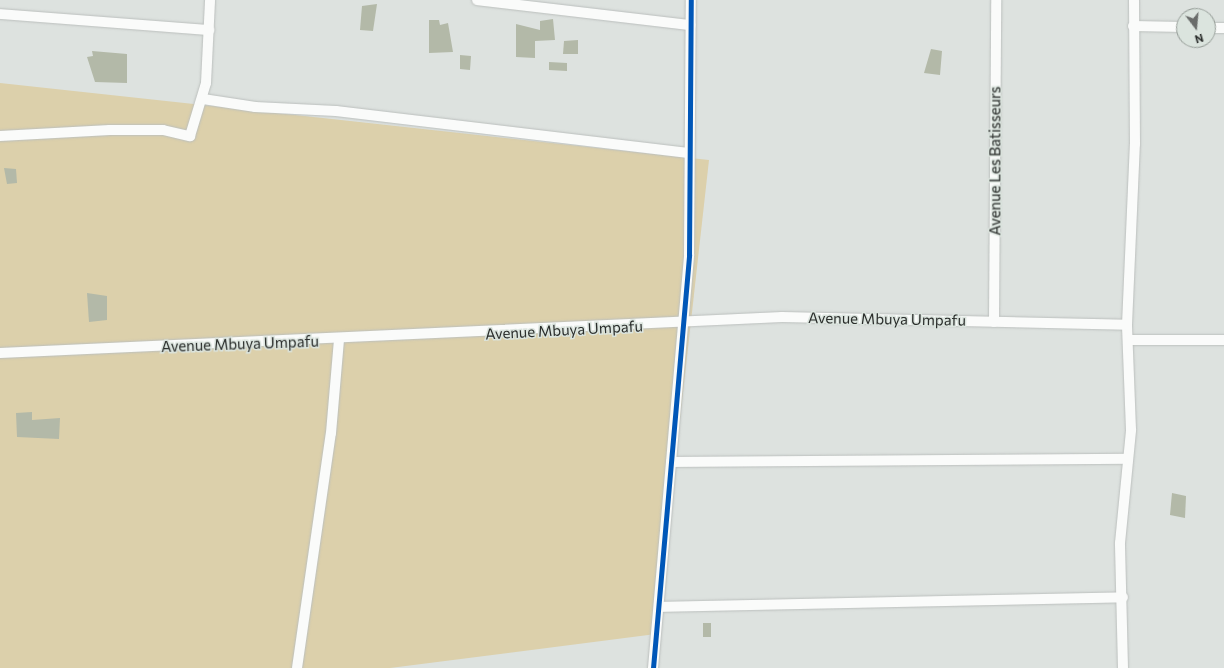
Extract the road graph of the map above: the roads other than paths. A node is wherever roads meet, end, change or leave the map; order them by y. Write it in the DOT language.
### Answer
graph roads {
  1 [pos="210,0"];
  2 [pos="477,0"];
  3 [pos="691,0"];
  4 [pos="996,0"];
  5 [pos="1134,0"];
  6 [pos="0,14"];
  7 [pos="691,25"];
  8 [pos="1133,26"];
  9 [pos="1176,27"];
  10 [pos="209,30"];
  11 [pos="203,99"];
  12 [pos="0,136"];
  13 [pos="689,153"];
  14 [pos="994,322"];
  15 [pos="682,325"];
  16 [pos="1127,325"];
  17 [pos="339,340"];
  18 [pos="1129,340"];
  19 [pos="1224,340"];
  20 [pos="0,353"];
  21 [pos="1127,459"];
  22 [pos="671,462"];
  23 [pos="1123,596"];
  24 [pos="659,607"];
  25 [pos="296,668"];
  26 [pos="653,668"];
  27 [pos="1123,668"];
  1 -- 10 [label="street"];
  2 -- 7 [label="street"];
  3 -- 7 [label="street"];
  4 -- 14 [label="street, Avenue Les Batisseurs"];
  5 -- 8 [label="street"];
  6 -- 10 [label="street"];
  7 -- 13 [label="street"];
  8 -- 9 [label="street"];
  8 -- 16 [label="street"];
  10 -- 11 [label="street"];
  11 -- 12 [label="street"];
  11 -- 13 [label="street"];
  13 -- 15 [label="street"];
  14 -- 15 [label="street, Avenue Mbuya Umpafu"];
  14 -- 16 [label="street, Avenue Mbuya Umpafu"];
  15 -- 17 [label="street, Avenue Mbuya Umpafu"];
  15 -- 22 [label="street"];
  16 -- 18 [label="street"];
  17 -- 20 [label="street, Avenue Mbuya Umpafu"];
  17 -- 25 [label="street"];
  18 -- 19 [label="street"];
  18 -- 21 [label="street"];
  21 -- 22 [label="street"];
  21 -- 23 [label="street"];
  22 -- 24 [label="street"];
  23 -- 24 [label="street"];
  23 -- 27 [label="street"];
  24 -- 26 [label="street"];
}
